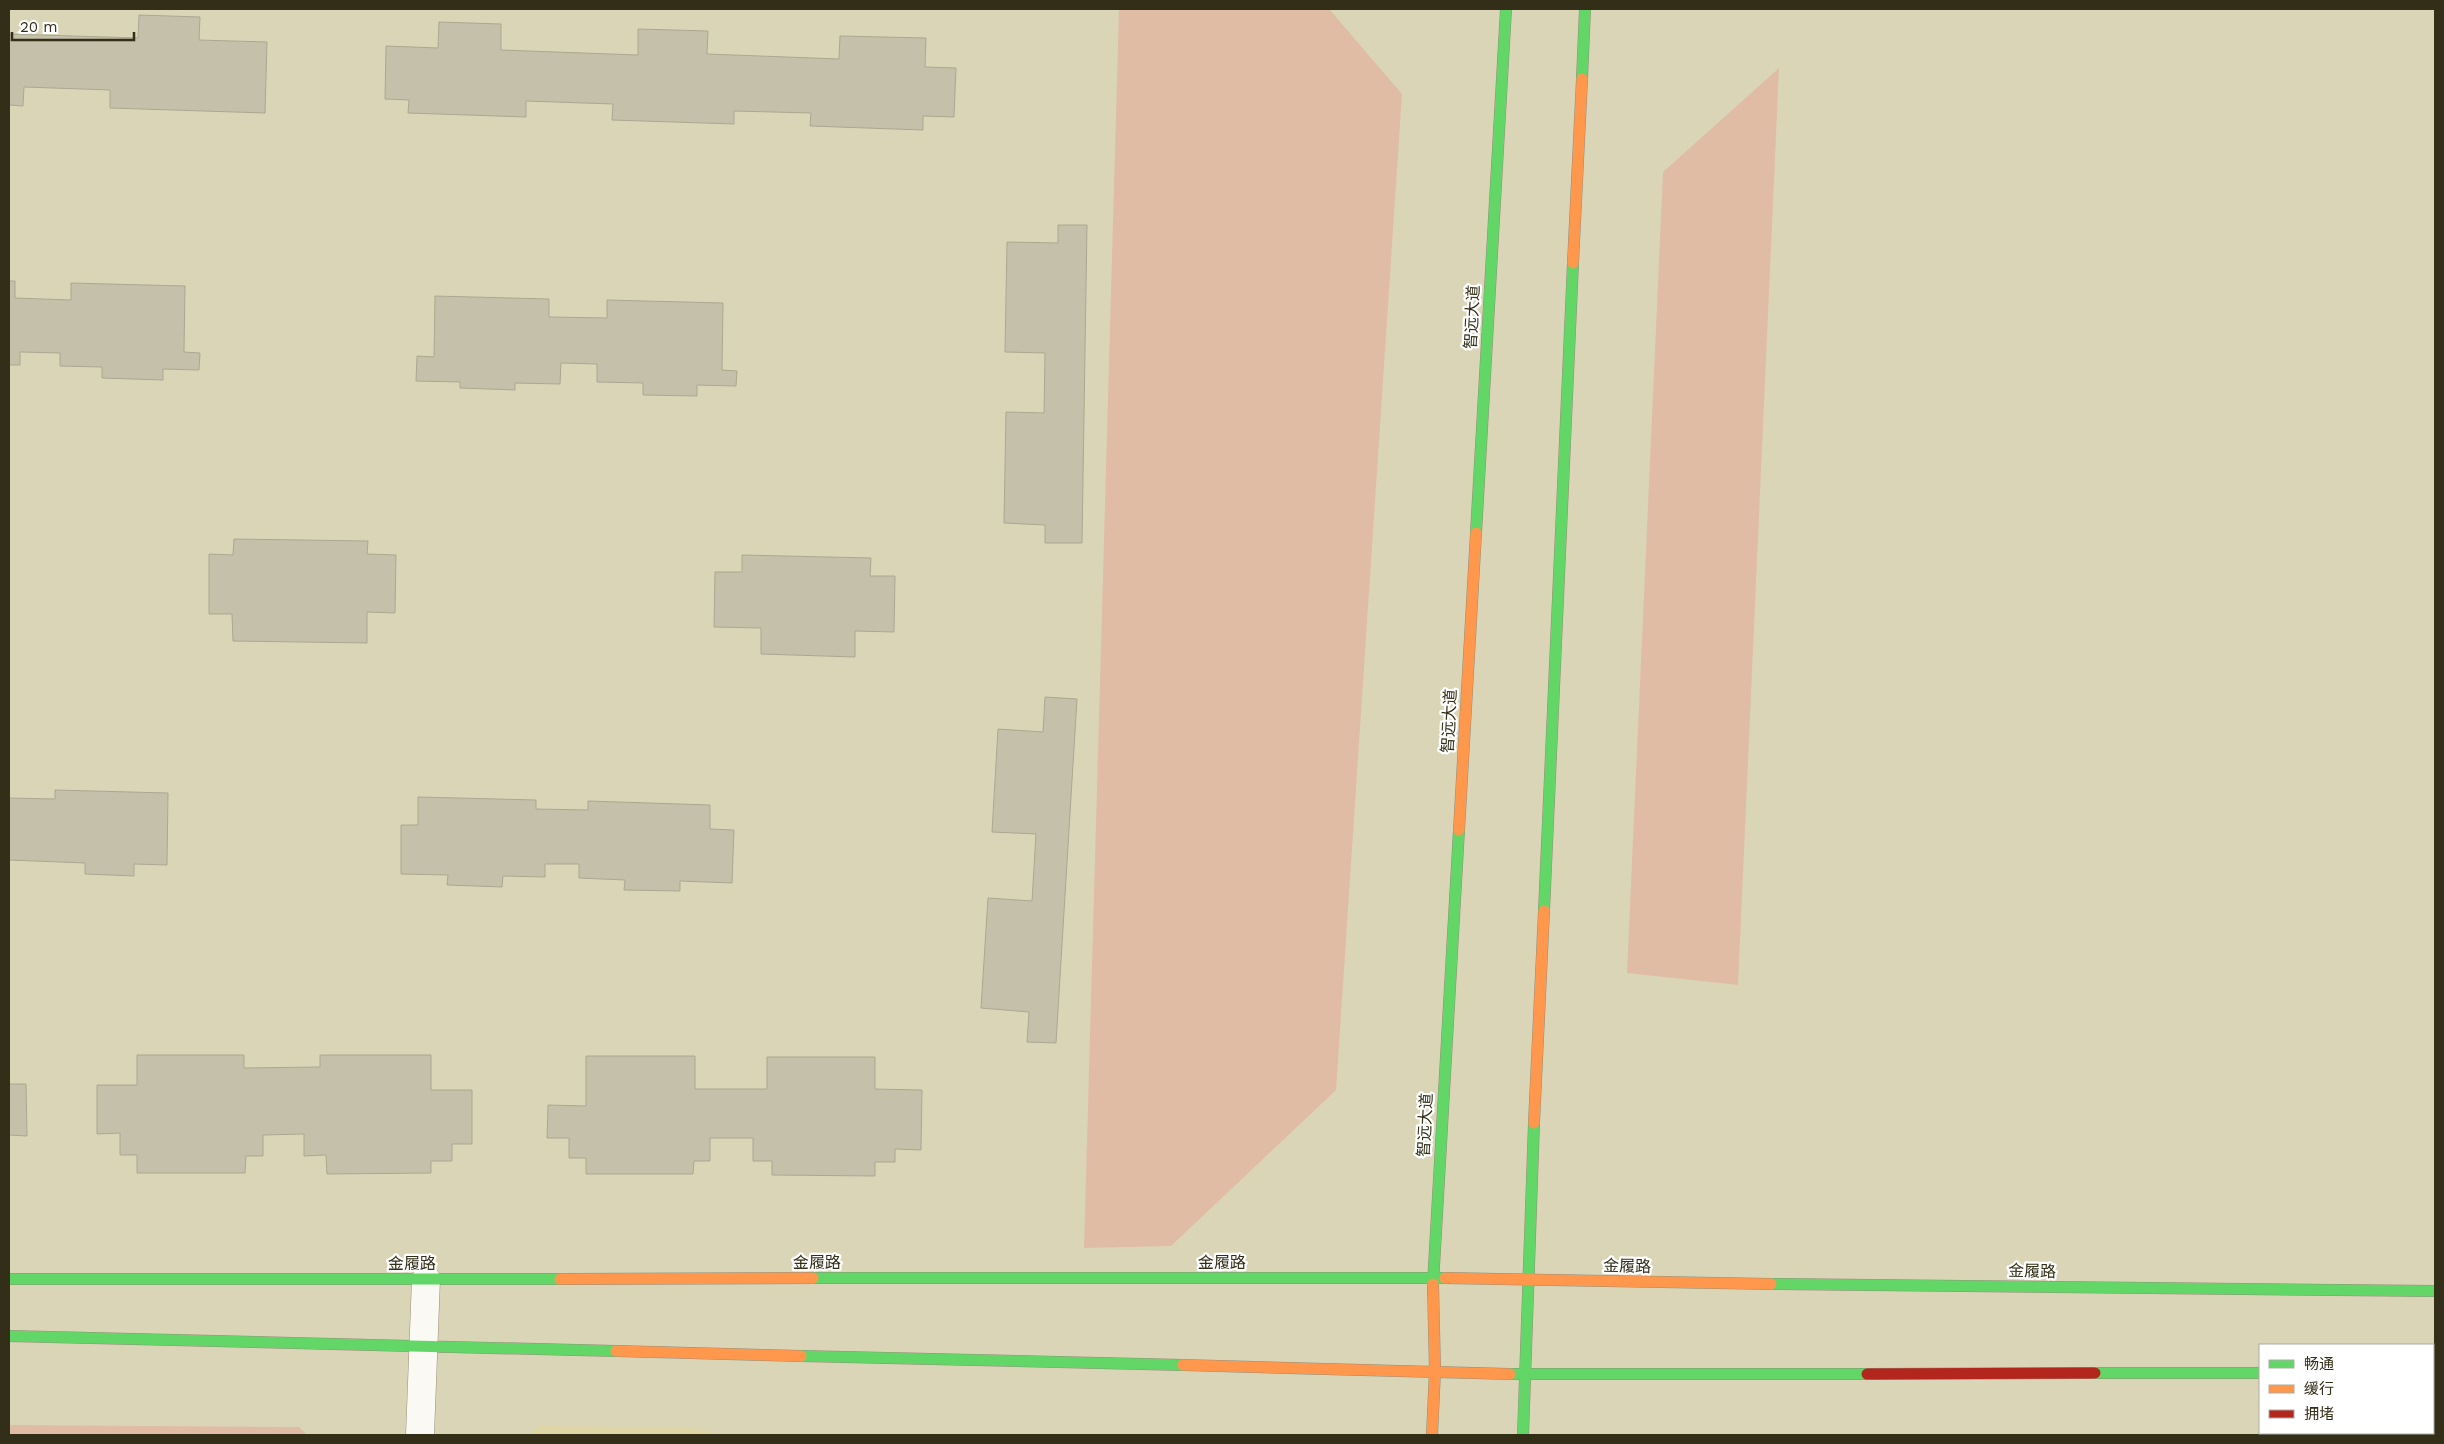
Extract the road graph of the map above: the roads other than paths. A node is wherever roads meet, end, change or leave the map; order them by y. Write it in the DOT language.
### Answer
graph roads {
  1 [pos="1506,9"];
  2 [pos="1585,9"];
  3 [pos="1433,1278"];
  4 [pos="9,1279"];
  5 [pos="426,1279"];
  6 [pos="1527,1281"];
  7 [pos="2435,1291"];
  8 [pos="9,1336"];
  9 [pos="423,1346"];
  10 [pos="1435,1371"];
  11 [pos="2259,1373"];
  12 [pos="1526,1374"];
  13 [pos="420,1435"];
  14 [pos="1432,1435"];
  15 [pos="1523,1435"];
  1 -- 3 [label="main road, 智远大道"];
  2 -- 6 [label="main road"];
  3 -- 5 [label="main road, 金履路"];
  3 -- 6 [label="main road, 金履路"];
  3 -- 10 [label="main road, 智远大道"];
  4 -- 5 [label="main road, 金履路"];
  5 -- 9 [label="street"];
  6 -- 7 [label="main road, 金履路"];
  6 -- 12 [label="main road"];
  8 -- 9 [label="main road"];
  9 -- 10 [label="main road"];
  9 -- 13 [label="street"];
  10 -- 12 [label="main road"];
  10 -- 14 [label="main road, 智远大道"];
  11 -- 12 [label="main road"];
  12 -- 15 [label="main road"];
}
